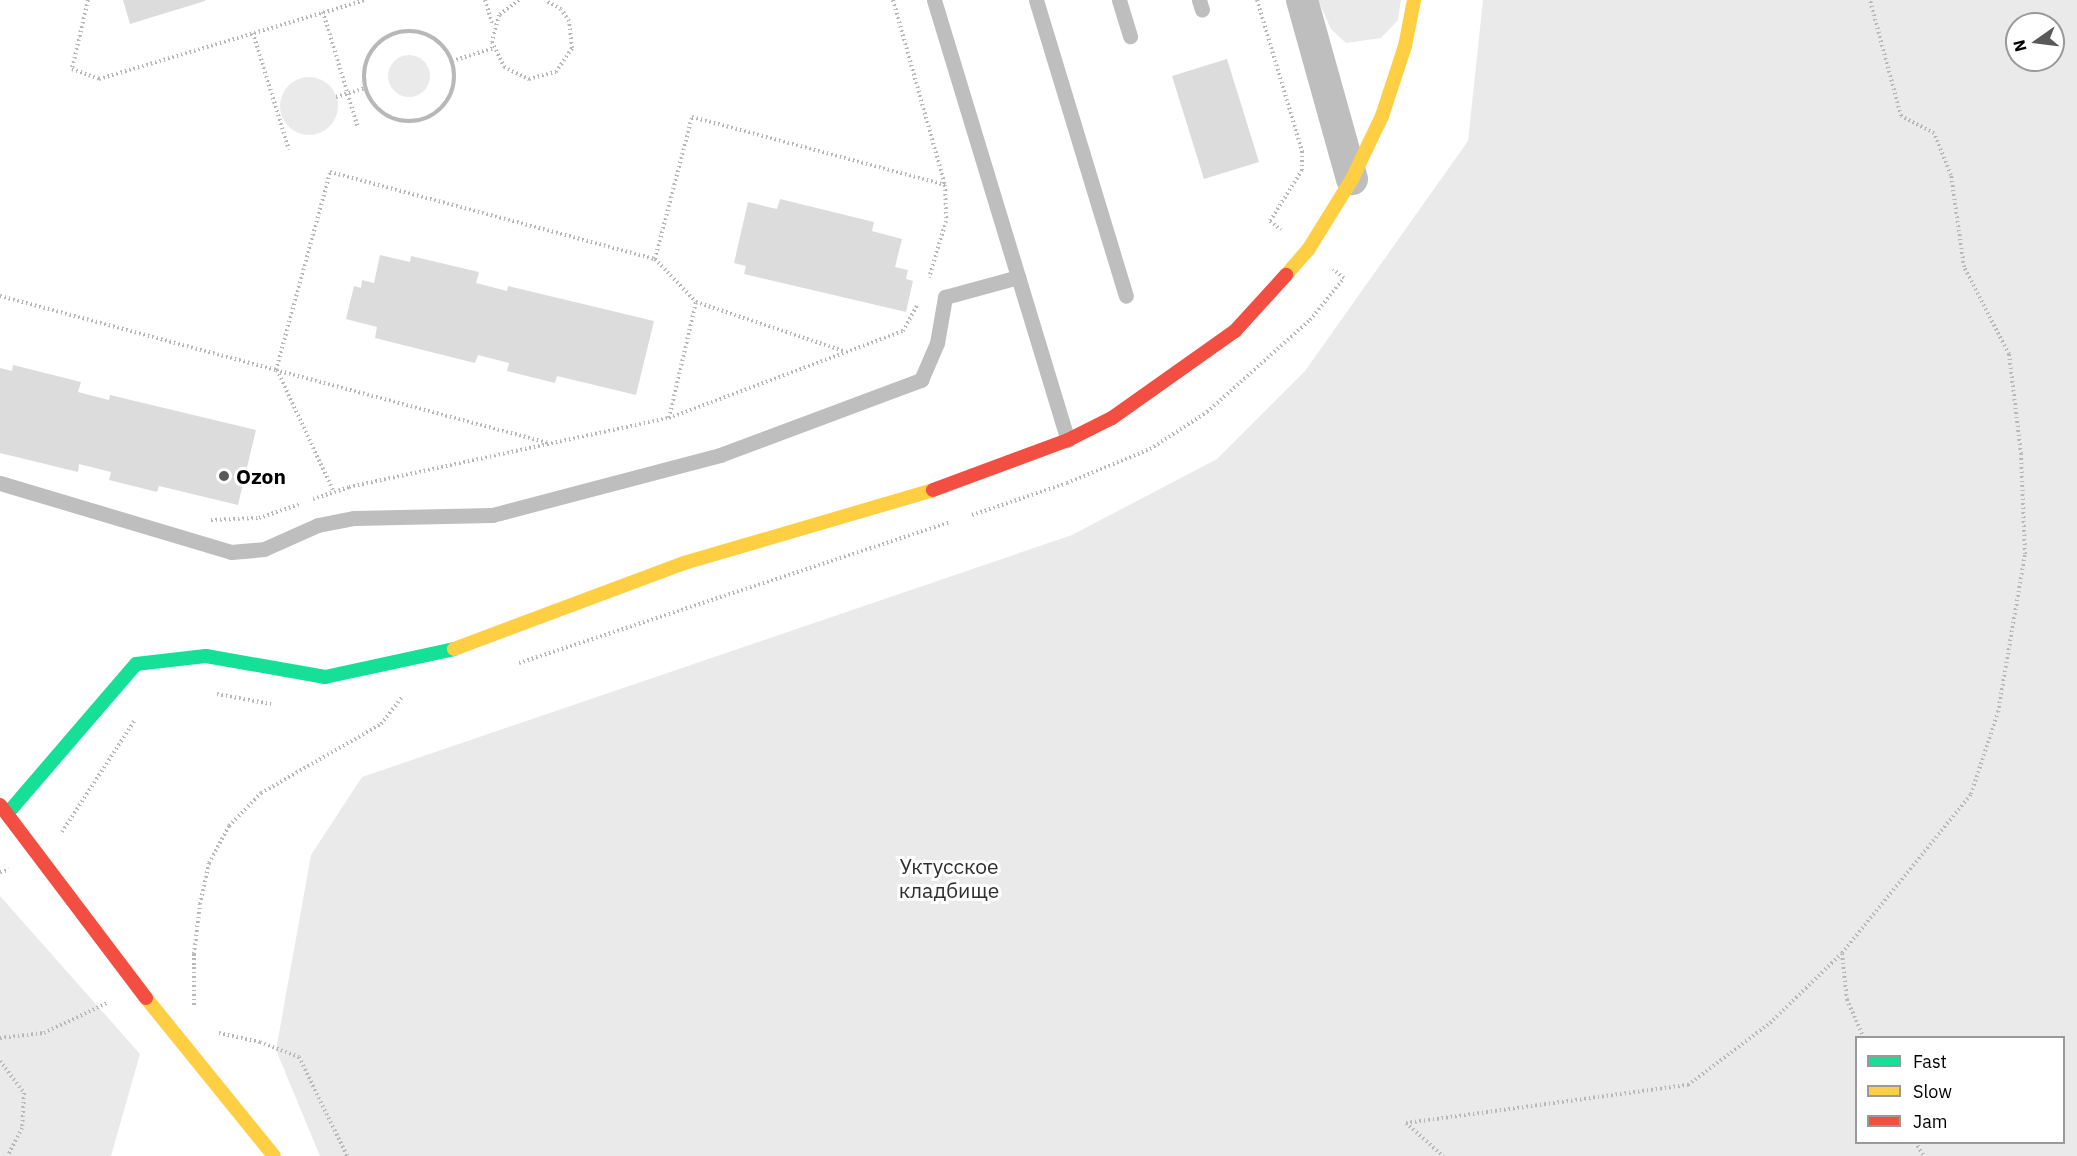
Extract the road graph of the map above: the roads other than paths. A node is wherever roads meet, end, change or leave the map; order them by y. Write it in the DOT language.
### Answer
graph roads {
  1 [pos="934,0"];
  2 [pos="1036,0"];
  3 [pos="1119,0"];
  4 [pos="1302,0"];
  5 [pos="1414,0"];
  6 [pos="1130,36"];
  7 [pos="1352,178"];
  8 [pos="1018,276"];
  9 [pos="1126,296"];
  10 [pos="1068,440"];
  11 [pos="0,483"];
  12 [pos="4,809"];
  13 [pos="274,1156"];
  1 -- 8 [label="lane"];
  2 -- 9 [label="lane"];
  3 -- 6 [label="lane"];
  4 -- 7 [label="street"];
  5 -- 7 [label="street"];
  7 -- 10 [label="street"];
  8 -- 10 [label="lane"];
  8 -- 11 [label="lane"];
  10 -- 12 [label="street"];
  12 -- 13 [label="street"];
}
